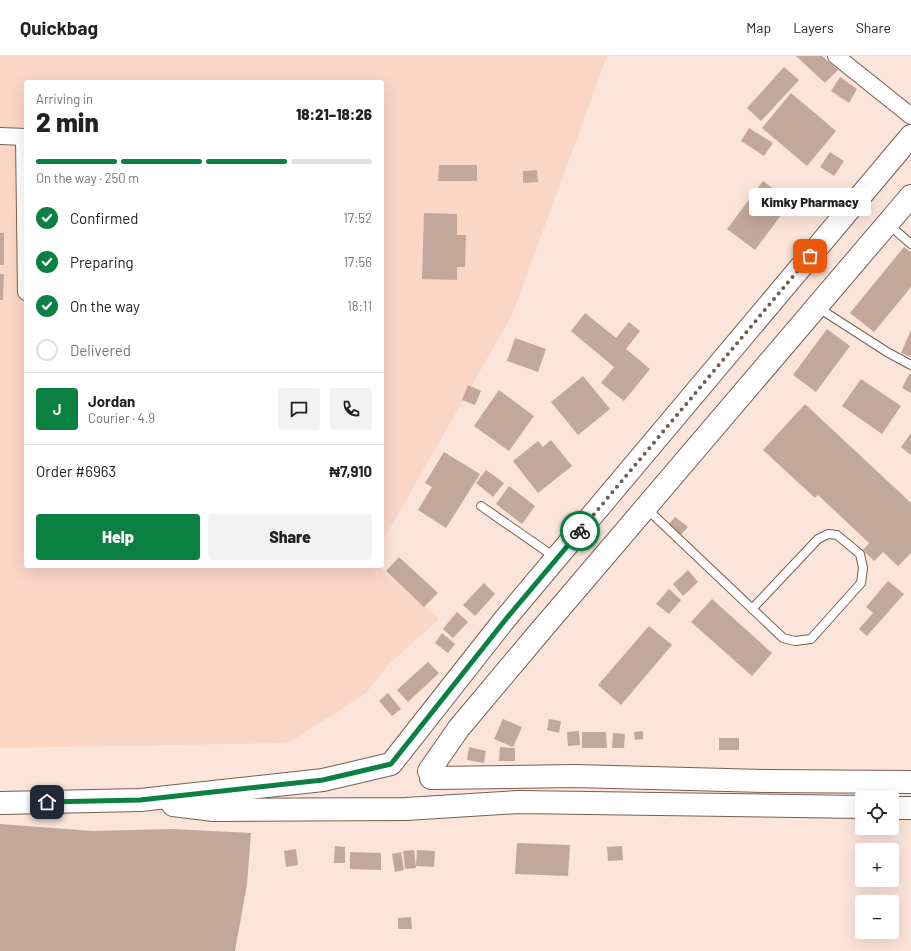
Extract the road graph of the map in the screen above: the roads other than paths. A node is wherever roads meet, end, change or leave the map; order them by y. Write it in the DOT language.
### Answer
graph roads {
  1 [pos="836,56"];
  2 [pos="911,116"];
  3 [pos="0,136"];
  4 [pos="911,136"];
  5 [pos="24,137"];
  6 [pos="911,196"];
  7 [pos="887,224"];
  8 [pos="911,244"];
  9 [pos="817,306"];
  10 [pos="911,365"];
  11 [pos="481,506"];
  12 [pos="645,507"];
  13 [pos="557,558"];
  14 [pos="752,609"];
  15 [pos="391,764"];
  16 [pos="430,775"];
  17 [pos="911,782"];
  18 [pos="140,800"];
  19 [pos="0,803"];
  20 [pos="855,807"];
  21 [pos="899,808"];
  22 [pos="911,808"];
  23 [pos="406,809"];
  1 -- 2 [label="street"];
  3 -- 5 [label="street"];
  4 -- 13 [label="main road"];
  6 -- 7 [label="main road"];
  7 -- 8 [label="lane"];
  7 -- 9 [label="main road"];
  9 -- 10 [label="lane"];
  9 -- 12 [label="main road"];
  11 -- 13 [label="lane"];
  12 -- 14 [label="lane"];
  12 -- 16 [label="main road"];
  13 -- 15 [label="main road"];
  14 -- 14 [label="lane"];
  15 -- 16 [label="main road"];
  15 -- 18 [label="main road"];
  15 -- 23 [label="main road"];
  16 -- 17 [label="main road"];
  16 -- 23 [label="main road"];
  18 -- 19 [label="main road"];
  18 -- 23 [label="main road"];
  20 -- 23 [label="main road"];
  21 -- 22 [label="main road"];
}
